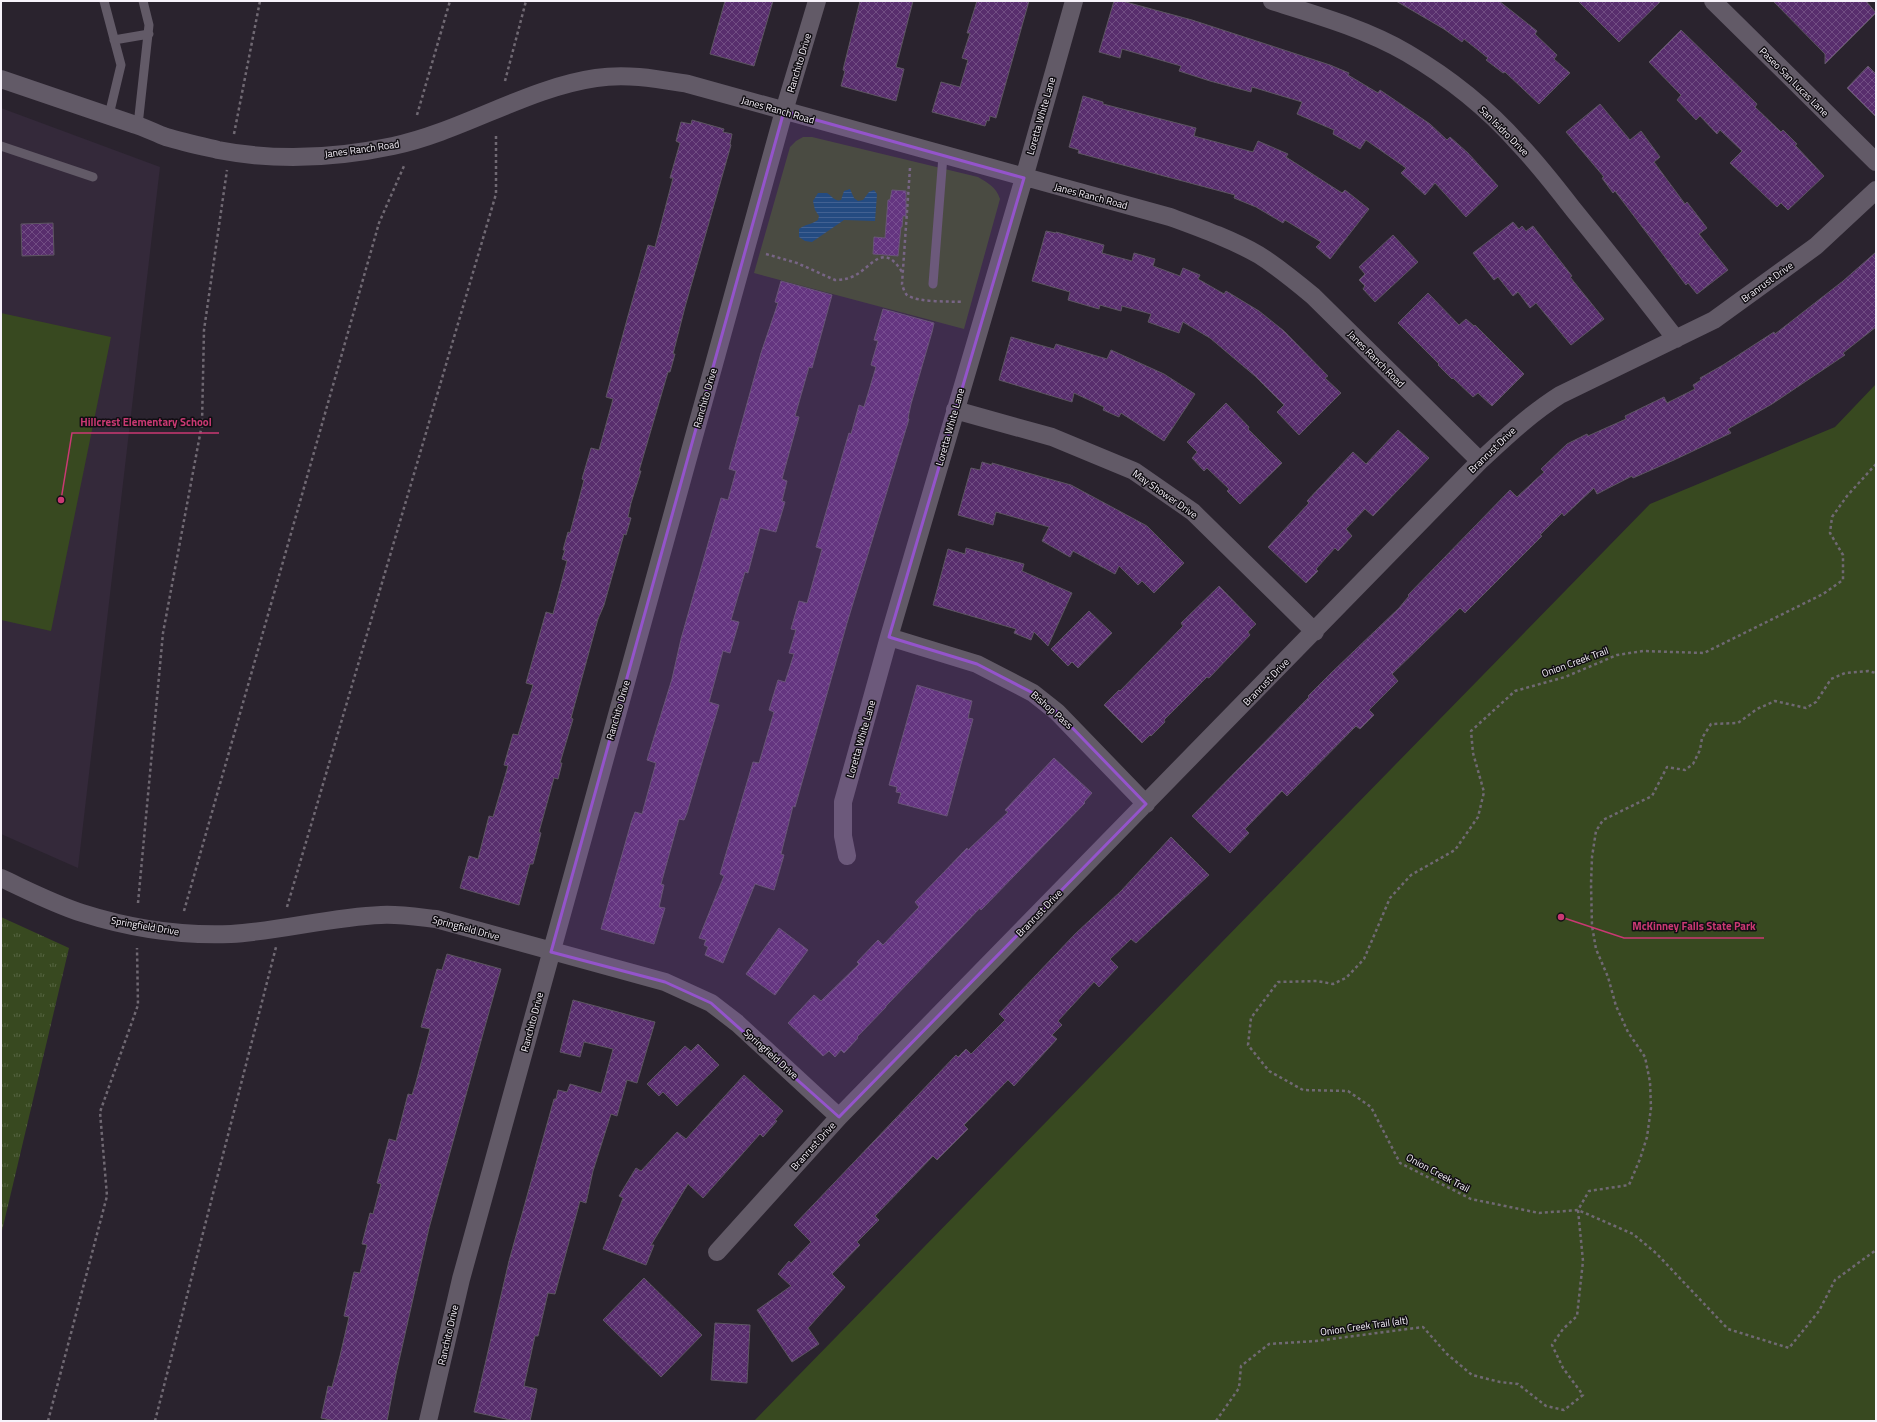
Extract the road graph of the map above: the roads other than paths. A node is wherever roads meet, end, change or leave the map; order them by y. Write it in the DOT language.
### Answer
graph roads {
  1 [pos="104,1"];
  2 [pos="143,1"];
  3 [pos="817,1"];
  4 [pos="1074,1"];
  5 [pos="1272,1"];
  6 [pos="1713,1"];
  7 [pos="1317,8"];
  8 [pos="149,34"];
  9 [pos="114,40"];
  10 [pos="1,79"];
  11 [pos="784,111"];
  12 [pos="109,115"];
  13 [pos="138,125"];
  14 [pos="1,146"];
  15 [pos="943,156"];
  16 [pos="1876,162"];
  17 [pos="93,177"];
  18 [pos="1024,178"];
  19 [pos="1876,190"];
  20 [pos="933,284"];
  21 [pos="1676,339"];
  22 [pos="955,410"];
  23 [pos="1480,462"];
  24 [pos="1314,632"];
  25 [pos="889,637"];
  26 [pos="1146,804"];
  27 [pos="847,856"];
  28 [pos="1,878"];
  29 [pos="551,952"];
  30 [pos="839,1117"];
  31 [pos="717,1252"];
  32 [pos="428,1421"];
  1 -- 9 [label="lane"];
  2 -- 8 [label="lane"];
  3 -- 11 [label="street, Ranchito Drive"];
  4 -- 18 [label="street, Loretta White Lane"];
  5 -- 7 [label="street, San Isidro Drive"];
  6 -- 16 [label="street, Paseo San Lucas Lane"];
  7 -- 21 [label="street, San Isidro Drive"];
  8 -- 9 [label="lane"];
  8 -- 13 [label="lane"];
  9 -- 12 [label="lane"];
  10 -- 12 [label="street, Janes Ranch Road"];
  11 -- 13 [label="street, Janes Ranch Road"];
  11 -- 15 [label="street, Janes Ranch Road"];
  11 -- 29 [label="street, Ranchito Drive"];
  12 -- 13 [label="street, Janes Ranch Road"];
  14 -- 17 [label="lane"];
  15 -- 18 [label="street, Janes Ranch Road"];
  15 -- 20 [label="lane"];
  18 -- 22 [label="street, Loretta White Lane"];
  18 -- 23 [label="street, Janes Ranch Road"];
  19 -- 21 [label="street, Branrust Drive"];
  21 -- 23 [label="street, Branrust Drive"];
  22 -- 24 [label="street, May Shower Drive"];
  22 -- 25 [label="street, Loretta White Lane"];
  23 -- 24 [label="street, Branrust Drive"];
  24 -- 26 [label="street, Branrust Drive"];
  25 -- 26 [label="street, Bishop Pass"];
  25 -- 27 [label="street, Loretta White Lane"];
  26 -- 30 [label="street, Branrust Drive"];
  28 -- 29 [label="street, Springfield Drive"];
  29 -- 30 [label="street, Springfield Drive"];
  29 -- 32 [label="street, Ranchito Drive"];
  30 -- 31 [label="street, Branrust Drive"];
}
